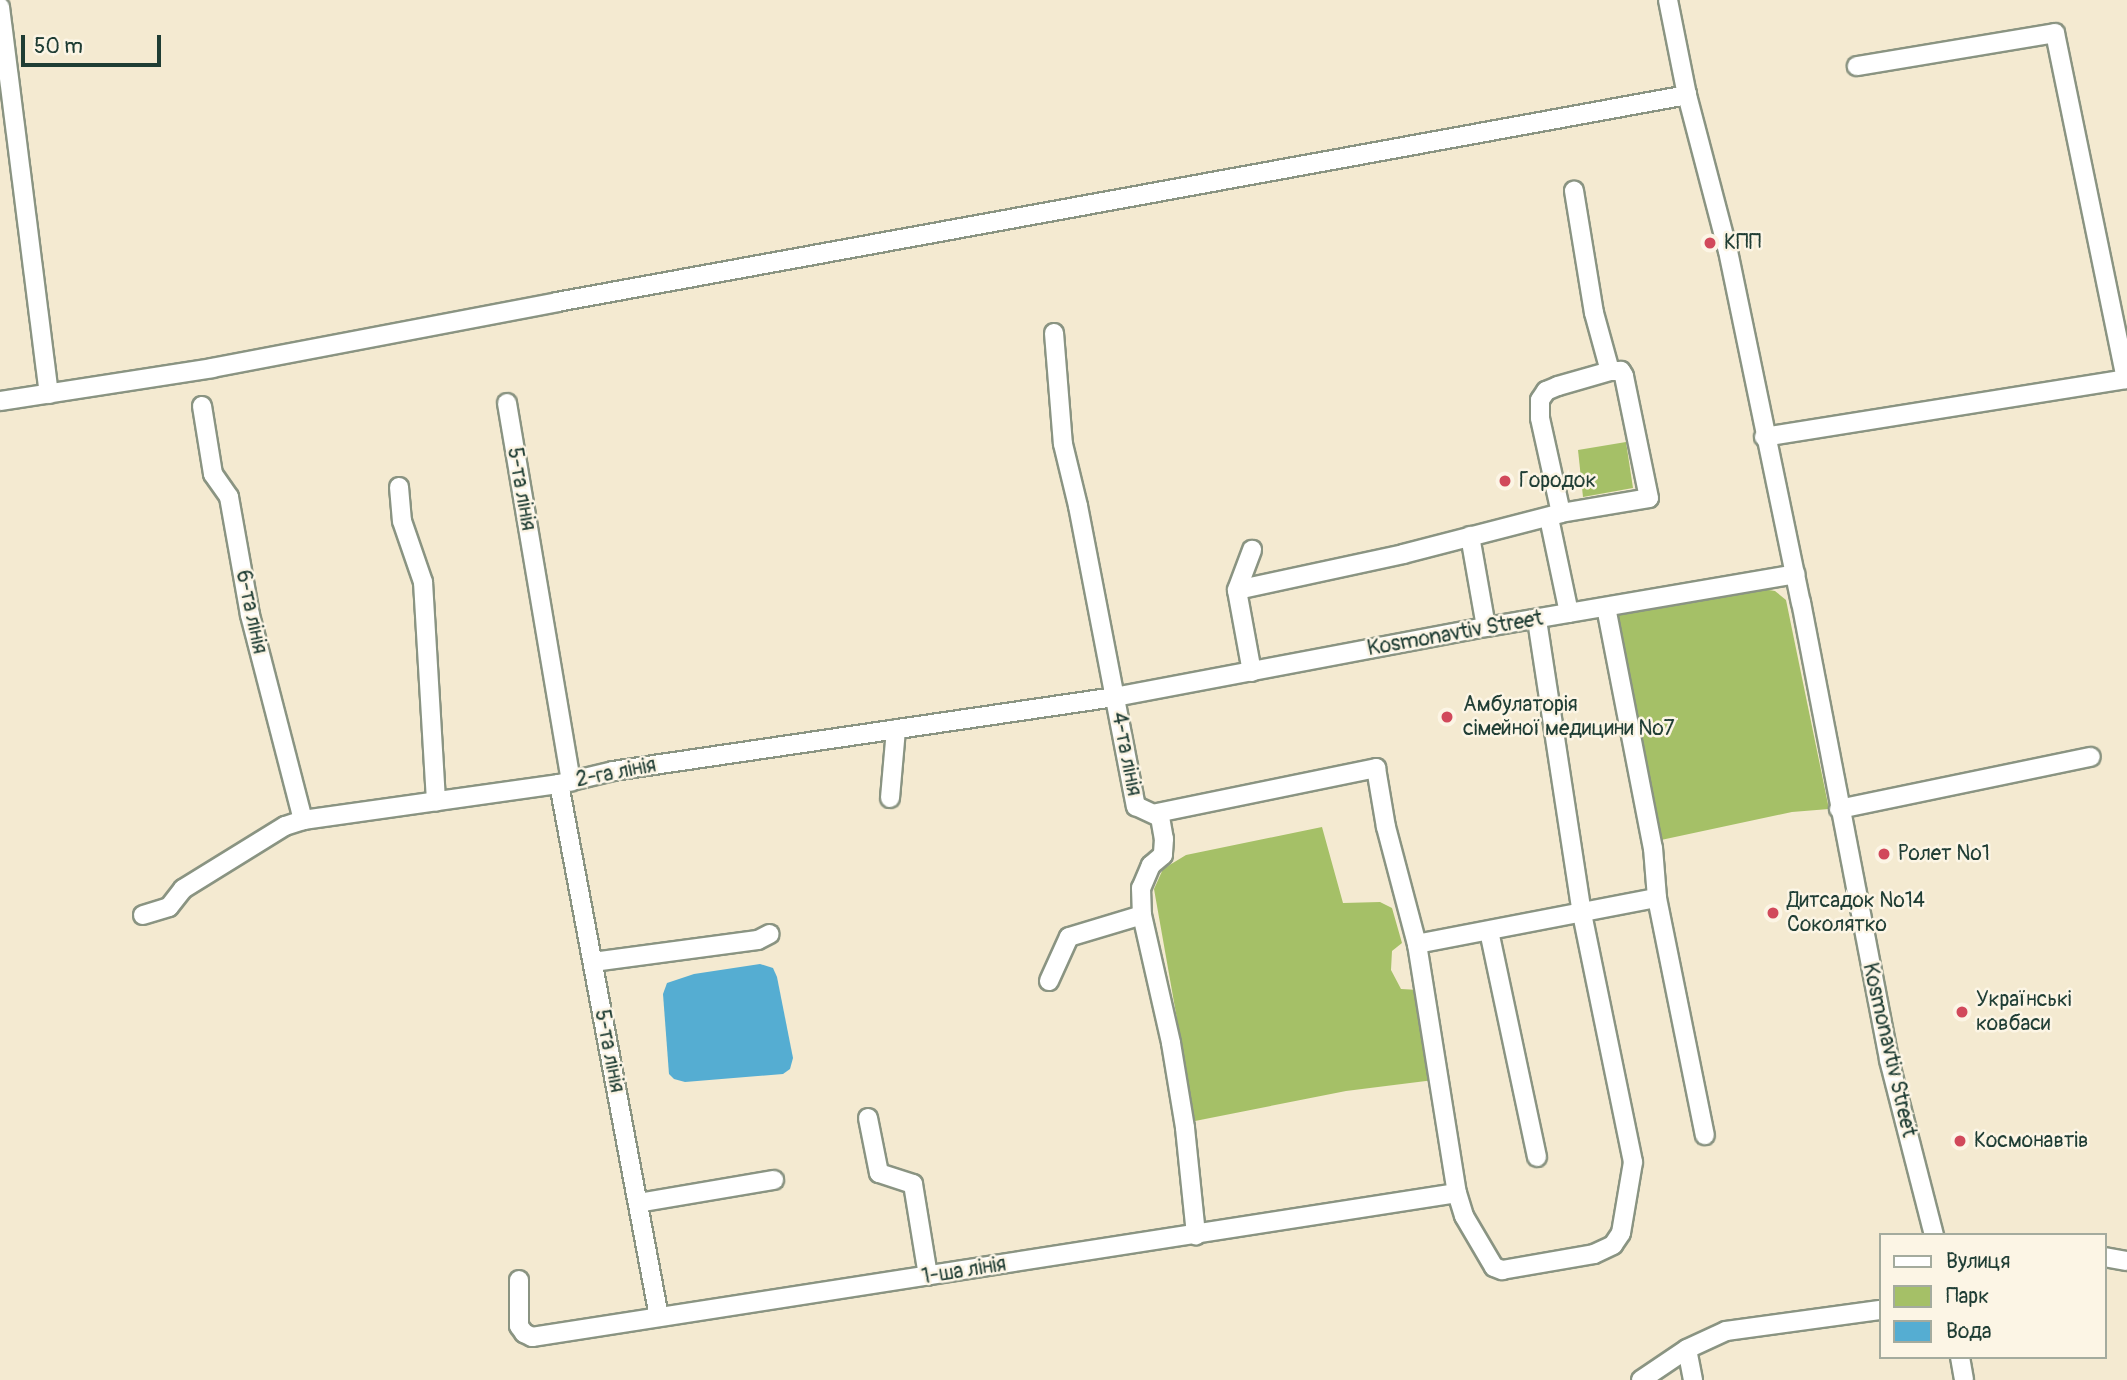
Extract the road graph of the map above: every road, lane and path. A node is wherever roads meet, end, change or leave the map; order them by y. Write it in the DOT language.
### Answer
graph roads {
  1 [pos="1668,0"];
  2 [pos="0,7"];
  3 [pos="1857,66"];
  4 [pos="1687,95"];
  5 [pos="1574,191"];
  6 [pos="1054,333"];
  7 [pos="1610,370"];
  8 [pos="49,394"];
  9 [pos="0,401"];
  10 [pos="507,403"];
  11 [pos="202,406"];
  12 [pos="1764,437"];
  13 [pos="399,487"];
  14 [pos="1555,516"];
  15 [pos="1469,536"];
  16 [pos="1252,550"];
  17 [pos="1795,574"];
  18 [pos="1237,590"];
  19 [pos="1606,607"];
  20 [pos="1569,613"];
  21 [pos="1537,619"];
  22 [pos="1486,627"];
  23 [pos="1252,672"];
  24 [pos="1115,697"];
  25 [pos="896,730"];
  26 [pos="2091,757"];
  27 [pos="565,783"];
  28 [pos="890,798"];
  29 [pos="436,802"];
  30 [pos="1839,809"];
  31 [pos="1157,813"];
  32 [pos="303,820"];
  33 [pos="1657,898"];
  34 [pos="1582,914"];
  35 [pos="143,915"];
  36 [pos="1142,915"];
  37 [pos="1489,931"];
  38 [pos="770,934"];
  39 [pos="1417,944"];
  40 [pos="593,962"];
  41 [pos="1049,981"];
  42 [pos="869,1118"];
  43 [pos="1705,1135"];
  44 [pos="1537,1157"];
  45 [pos="774,1180"];
  46 [pos="1457,1193"];
  47 [pos="638,1203"];
  48 [pos="1933,1233"];
  49 [pos="1196,1236"];
  50 [pos="2106,1257"];
  51 [pos="2127,1261"];
  52 [pos="928,1276"];
  53 [pos="519,1280"];
  54 [pos="1878,1310"];
  55 [pos="659,1317"];
  56 [pos="1687,1349"];
  57 [pos="1960,1359"];
  58 [pos="1641,1380"];
  59 [pos="1693,1380"];
  60 [pos="1964,1380"];
  1 -- 4 [label="street, Kosmonavtiv Street"];
  2 -- 8 [label="street"];
  3 -- 12 [label="street"];
  4 -- 8 [label="street"];
  4 -- 12 [label="street, Kosmonavtiv Street"];
  5 -- 7 [label="street"];
  6 -- 24 [label="street, 4-та лінія"];
  7 -- 14 [label="street"];
  7 -- 14 [label="street"];
  8 -- 9 [label="street"];
  10 -- 27 [label="street, 5-та лінія"];
  11 -- 32 [label="street, 6-та лінія"];
  12 -- 17 [label="street, Kosmonavtiv Street"];
  13 -- 29 [label="street"];
  14 -- 15 [label="street"];
  14 -- 20 [label="street"];
  15 -- 18 [label="street"];
  15 -- 22 [label="street"];
  16 -- 18 [label="street"];
  17 -- 19 [label="street, Kosmonavtiv Street"];
  17 -- 30 [label="street, Kosmonavtiv Street"];
  18 -- 23 [label="street"];
  19 -- 20 [label="street, Kosmonavtiv Street"];
  19 -- 33 [label="street"];
  20 -- 21 [label="street, Kosmonavtiv Street"];
  21 -- 22 [label="street, Kosmonavtiv Street"];
  21 -- 34 [label="street"];
  22 -- 23 [label="street, Kosmonavtiv Street"];
  23 -- 24 [label="street, Kosmonavtiv Street"];
  24 -- 25 [label="street, 2-га лінія"];
  24 -- 31 [label="street, 4-та лінія"];
  25 -- 27 [label="street, 2-га лінія"];
  25 -- 28 [label="street"];
  26 -- 30 [label="street"];
  27 -- 29 [label="street, 2-га лінія"];
  27 -- 40 [label="street, 5-та лінія"];
  29 -- 32 [label="street, 2-га лінія"];
  30 -- 48 [label="street, Kosmonavtiv Street"];
  31 -- 36 [label="street, 4-та лінія"];
  31 -- 39 [label="street"];
  32 -- 35 [label="street, 2-га лінія"];
  33 -- 34 [label="street"];
  33 -- 43 [label="street"];
  34 -- 37 [label="street"];
  34 -- 46 [label="street"];
  36 -- 41 [label="street"];
  36 -- 49 [label="street, 4-та лінія"];
  37 -- 39 [label="street"];
  37 -- 44 [label="street"];
  38 -- 40 [label="street"];
  39 -- 46 [label="street"];
  40 -- 47 [label="street, 5-та лінія"];
  42 -- 52 [label="street"];
  45 -- 47 [label="street"];
  46 -- 49 [label="street, 1-ша лінія"];
  47 -- 55 [label="street, 5-та лінія"];
  49 -- 52 [label="street, 1-ша лінія"];
  50 -- 51 [label="street"];
  52 -- 55 [label="street, 1-ша лінія"];
  53 -- 55 [label="street, 1-ша лінія"];
  54 -- 56 [label="street"];
  56 -- 58 [label="street"];
  56 -- 59 [label="street"];
  57 -- 60 [label="street"];
}
